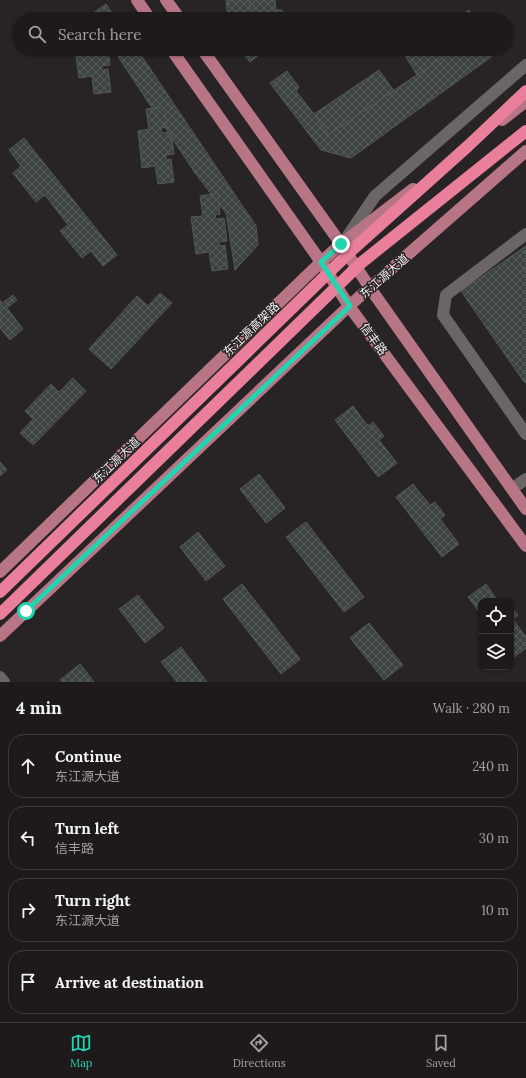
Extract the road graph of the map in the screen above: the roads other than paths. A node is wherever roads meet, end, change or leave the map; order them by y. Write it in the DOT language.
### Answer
graph roads {
  1 [pos="137,0"];
  2 [pos="166,0"];
  3 [pos="145,12"];
  4 [pos="175,12"];
  5 [pos="176,56"];
  6 [pos="207,56"];
  7 [pos="526,65"];
  8 [pos="526,91"];
  9 [pos="526,102"];
  10 [pos="526,131"];
  11 [pos="526,151"];
  12 [pos="526,234"];
  13 [pos="341,244"];
  14 [pos="321,262"];
  15 [pos="370,288"];
  16 [pos="350,306"];
  17 [pos="526,434"];
  18 [pos="526,479"];
  19 [pos="512,489"];
  20 [pos="526,509"];
  21 [pos="526,546"];
  22 [pos="0,572"];
  23 [pos="0,592"];
  24 [pos="0,614"];
  25 [pos="0,636"];
  26 [pos="0,677"];
  27 [pos="4,682"];
  1 -- 3 [label="main road"];
  2 -- 4 [label="main road"];
  5 -- 14 [label="main road, 信丰路"];
  6 -- 13 [label="main road"];
  7 -- 13 [label="street"];
  8 -- 23 [label="highway, 东江源高架路"];
  9 -- 13 [label="main road, 东江源大道"];
  10 -- 24 [label="highway"];
  11 -- 15 [label="main road, 东江源大道"];
  12 -- 17 [label="street"];
  13 -- 14 [label="main road, 东江源大道"];
  13 -- 15 [label="main road"];
  14 -- 16 [label="main road, 信丰路"];
  14 -- 22 [label="main road, 东江源大道"];
  15 -- 16 [label="main road, 东江源大道"];
  15 -- 19 [label="main road"];
  16 -- 21 [label="main road, 信丰路"];
  16 -- 25 [label="main road, 东江源大道"];
  18 -- 19 [label="street"];
  19 -- 20 [label="main road"];
  26 -- 27 [label="street"];
}
